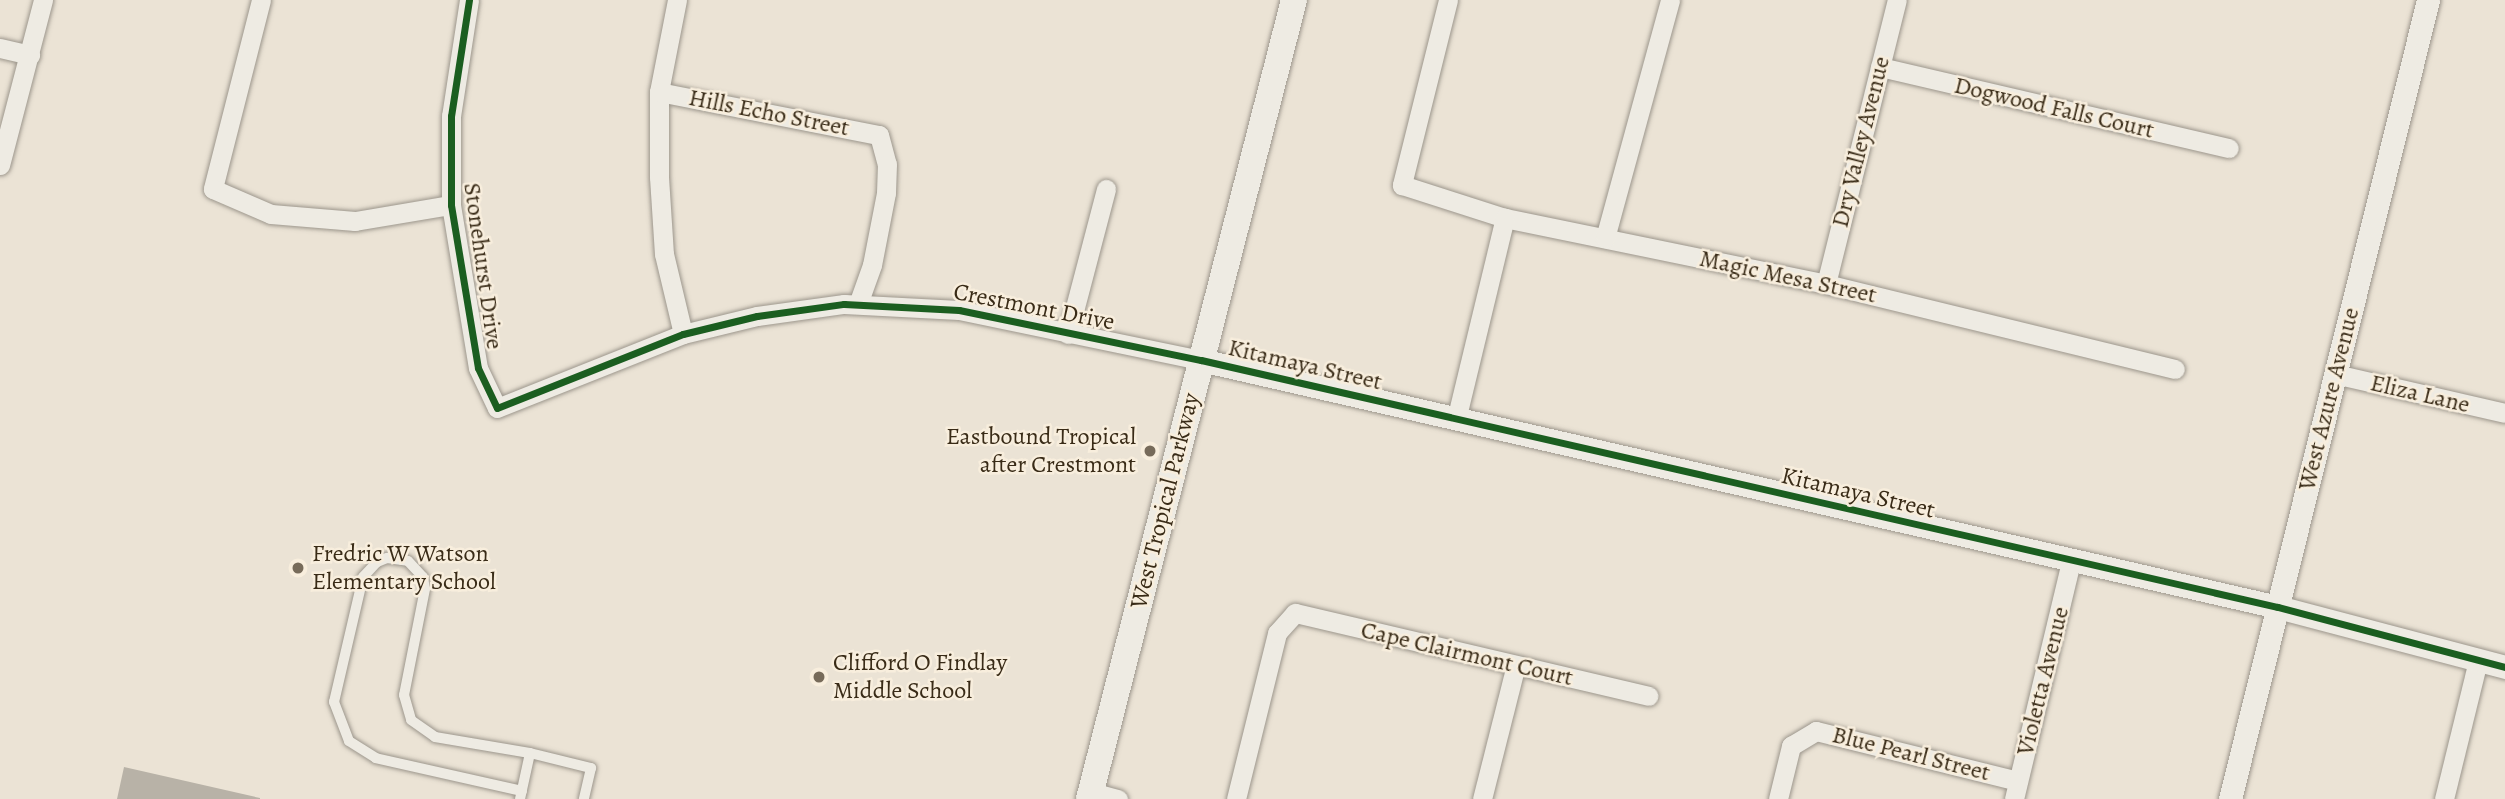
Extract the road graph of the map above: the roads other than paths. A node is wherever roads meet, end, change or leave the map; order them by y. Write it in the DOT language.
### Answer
graph roads {
  1 [pos="43,0"];
  2 [pos="261,0"];
  3 [pos="469,0"];
  4 [pos="677,0"];
  5 [pos="1293,0"];
  6 [pos="1448,0"];
  7 [pos="1670,0"];
  8 [pos="1897,0"];
  9 [pos="2428,0"];
  10 [pos="0,48"];
  11 [pos="30,55"];
  12 [pos="1880,67"];
  13 [pos="659,92"];
  14 [pos="2229,148"];
  15 [pos="0,165"];
  16 [pos="1106,189"];
  17 [pos="451,205"];
  18 [pos="1505,218"];
  19 [pos="1605,238"];
  20 [pos="1826,284"];
  21 [pos="858,304"];
  22 [pos="683,334"];
  23 [pos="1068,334"];
  24 [pos="1201,360"];
  25 [pos="2175,369"];
  26 [pos="2335,374"];
  27 [pos="497,408"];
  28 [pos="2505,413"];
  29 [pos="1457,421"];
  30 [pos="2071,562"];
  31 [pos="2278,607"];
  32 [pos="2478,661"];
  33 [pos="1516,665"];
  34 [pos="2505,667"];
  35 [pos="1648,696"];
  36 [pos="530,753"];
  37 [pos="2016,790"];
  38 [pos="521,795"];
  39 [pos="1090,796"];
  40 [pos="584,799"];
  41 [pos="1118,799"];
  42 [pos="1236,799"];
  43 [pos="1482,799"];
  44 [pos="1778,799"];
  45 [pos="2230,799"];
  46 [pos="2444,799"];
  1 -- 11 [label="street"];
  2 -- 17 [label="street"];
  3 -- 17 [label="street, Stonehurst Drive"];
  4 -- 13 [label="street"];
  5 -- 24 [label="main road, West Tropical Parkway"];
  6 -- 18 [label="street, Magic Mesa Street"];
  7 -- 19 [label="street"];
  8 -- 12 [label="street, Dry Valley Avenue"];
  9 -- 26 [label="street, West Azure Avenue"];
  10 -- 11 [label="street"];
  11 -- 15 [label="street"];
  12 -- 14 [label="street, Dogwood Falls Court"];
  12 -- 20 [label="street, Dry Valley Avenue"];
  13 -- 21 [label="street, Hills Echo Street"];
  13 -- 22 [label="street"];
  16 -- 23 [label="street"];
  17 -- 27 [label="street, Stonehurst Drive"];
  18 -- 19 [label="street, Magic Mesa Street"];
  18 -- 29 [label="street"];
  19 -- 20 [label="street, Magic Mesa Street"];
  20 -- 25 [label="street, Magic Mesa Street"];
  21 -- 22 [label="street, Crestmont Drive"];
  21 -- 23 [label="street, Crestmont Drive"];
  22 -- 27 [label="street, Crestmont Drive"];
  23 -- 24 [label="street, Crestmont Drive"];
  24 -- 29 [label="street, Kitamaya Street"];
  24 -- 39 [label="main road, West Tropical Parkway"];
  26 -- 28 [label="street, Eliza Lane"];
  26 -- 31 [label="street, West Azure Avenue"];
  29 -- 30 [label="street, Kitamaya Street"];
  30 -- 31 [label="street, Kitamaya Street"];
  30 -- 37 [label="street, Violetta Avenue"];
  31 -- 32 [label="street, Kitamaya Street"];
  31 -- 45 [label="street, West Azure Avenue"];
  32 -- 34 [label="street, Kitamaya Street"];
  32 -- 46 [label="street"];
  33 -- 35 [label="street, Cape Clairmont Court"];
  33 -- 42 [label="street, Cape Clairmont Court"];
  33 -- 43 [label="street"];
  36 -- 38 [label="lane"];
  36 -- 38 [label="lane"];
  36 -- 40 [label="lane"];
  37 -- 44 [label="street, Blue Pearl Street"];
  39 -- 41 [label="street"];
}
